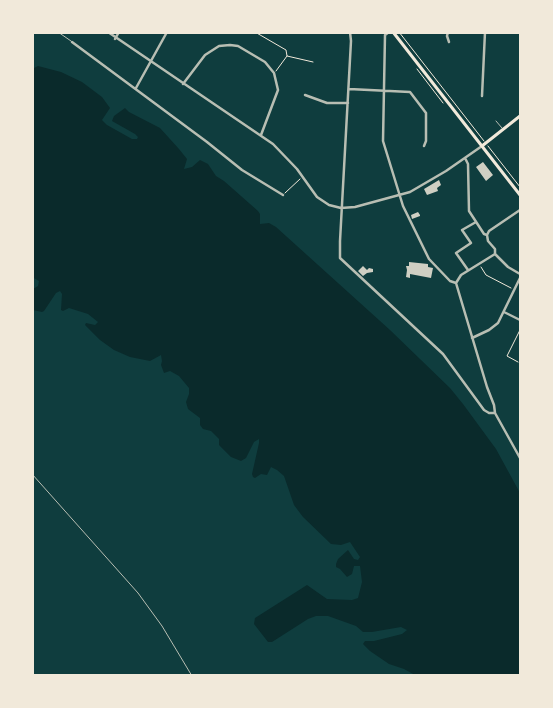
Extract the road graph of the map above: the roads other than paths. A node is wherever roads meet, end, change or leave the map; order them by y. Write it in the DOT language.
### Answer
graph roads {
  1 [pos="58,32"];
  2 [pos="108,32"];
  3 [pos="119,32"];
  4 [pos="167,32"];
  5 [pos="350,32"];
  6 [pos="389,32"];
  7 [pos="394,32"];
  8 [pos="448,32"];
  9 [pos="485,32"];
  10 [pos="115,39"];
  11 [pos="72,42"];
  12 [pos="449,42"];
  13 [pos="150,62"];
  14 [pos="183,84"];
  15 [pos="136,88"];
  16 [pos="349,89"];
  17 [pos="384,90"];
  18 [pos="305,95"];
  19 [pos="482,96"];
  20 [pos="348,103"];
  21 [pos="520,116"];
  22 [pos="496,121"];
  23 [pos="502,129"];
  24 [pos="261,135"];
  25 [pos="424,146"];
  26 [pos="482,146"];
  27 [pos="465,158"];
  28 [pos="284,195"];
  29 [pos="520,195"];
  30 [pos="400,196"];
  31 [pos="341,208"];
  32 [pos="520,210"];
  33 [pos="476,222"];
  34 [pos="487,235"];
  35 [pos="495,254"];
  36 [pos="468,270"];
  37 [pos="520,274"];
  38 [pos="520,278"];
  39 [pos="456,283"];
  40 [pos="504,312"];
  41 [pos="520,320"];
  42 [pos="472,338"];
  43 [pos="495,413"];
  44 [pos="520,458"];
  45 [pos="32,474"];
  46 [pos="192,676"];
  1 -- 11 [label="lane"];
  2 -- 10 [label="street"];
  3 -- 10 [label="street"];
  4 -- 13 [label="street"];
  5 -- 16 [label="street"];
  6 -- 17 [label="street"];
  7 -- 26 [label="main road"];
  8 -- 12 [label="street"];
  9 -- 19 [label="street"];
  10 -- 13 [label="street"];
  11 -- 15 [label="street"];
  13 -- 14 [label="street"];
  13 -- 15 [label="street"];
  14 -- 24 [label="street"];
  14 -- 24 [label="street"];
  15 -- 28 [label="street"];
  16 -- 17 [label="street"];
  16 -- 20 [label="street"];
  17 -- 25 [label="street"];
  17 -- 30 [label="street"];
  18 -- 20 [label="street"];
  20 -- 31 [label="street"];
  21 -- 23 [label="main road"];
  22 -- 23 [label="lane"];
  23 -- 26 [label="main road"];
  24 -- 31 [label="street"];
  26 -- 27 [label="street"];
  26 -- 29 [label="main road"];
  27 -- 30 [label="street"];
  27 -- 33 [label="street"];
  30 -- 31 [label="street"];
  30 -- 39 [label="street"];
  31 -- 43 [label="street"];
  32 -- 34 [label="street"];
  33 -- 34 [label="street"];
  33 -- 36 [label="street"];
  34 -- 35 [label="street"];
  35 -- 36 [label="street"];
  35 -- 37 [label="street"];
  36 -- 39 [label="street"];
  38 -- 40 [label="street"];
  39 -- 42 [label="street"];
  40 -- 41 [label="street"];
  40 -- 42 [label="street"];
  42 -- 43 [label="street"];
  43 -- 44 [label="street"];
  45 -- 46 [label="lane"];
}
